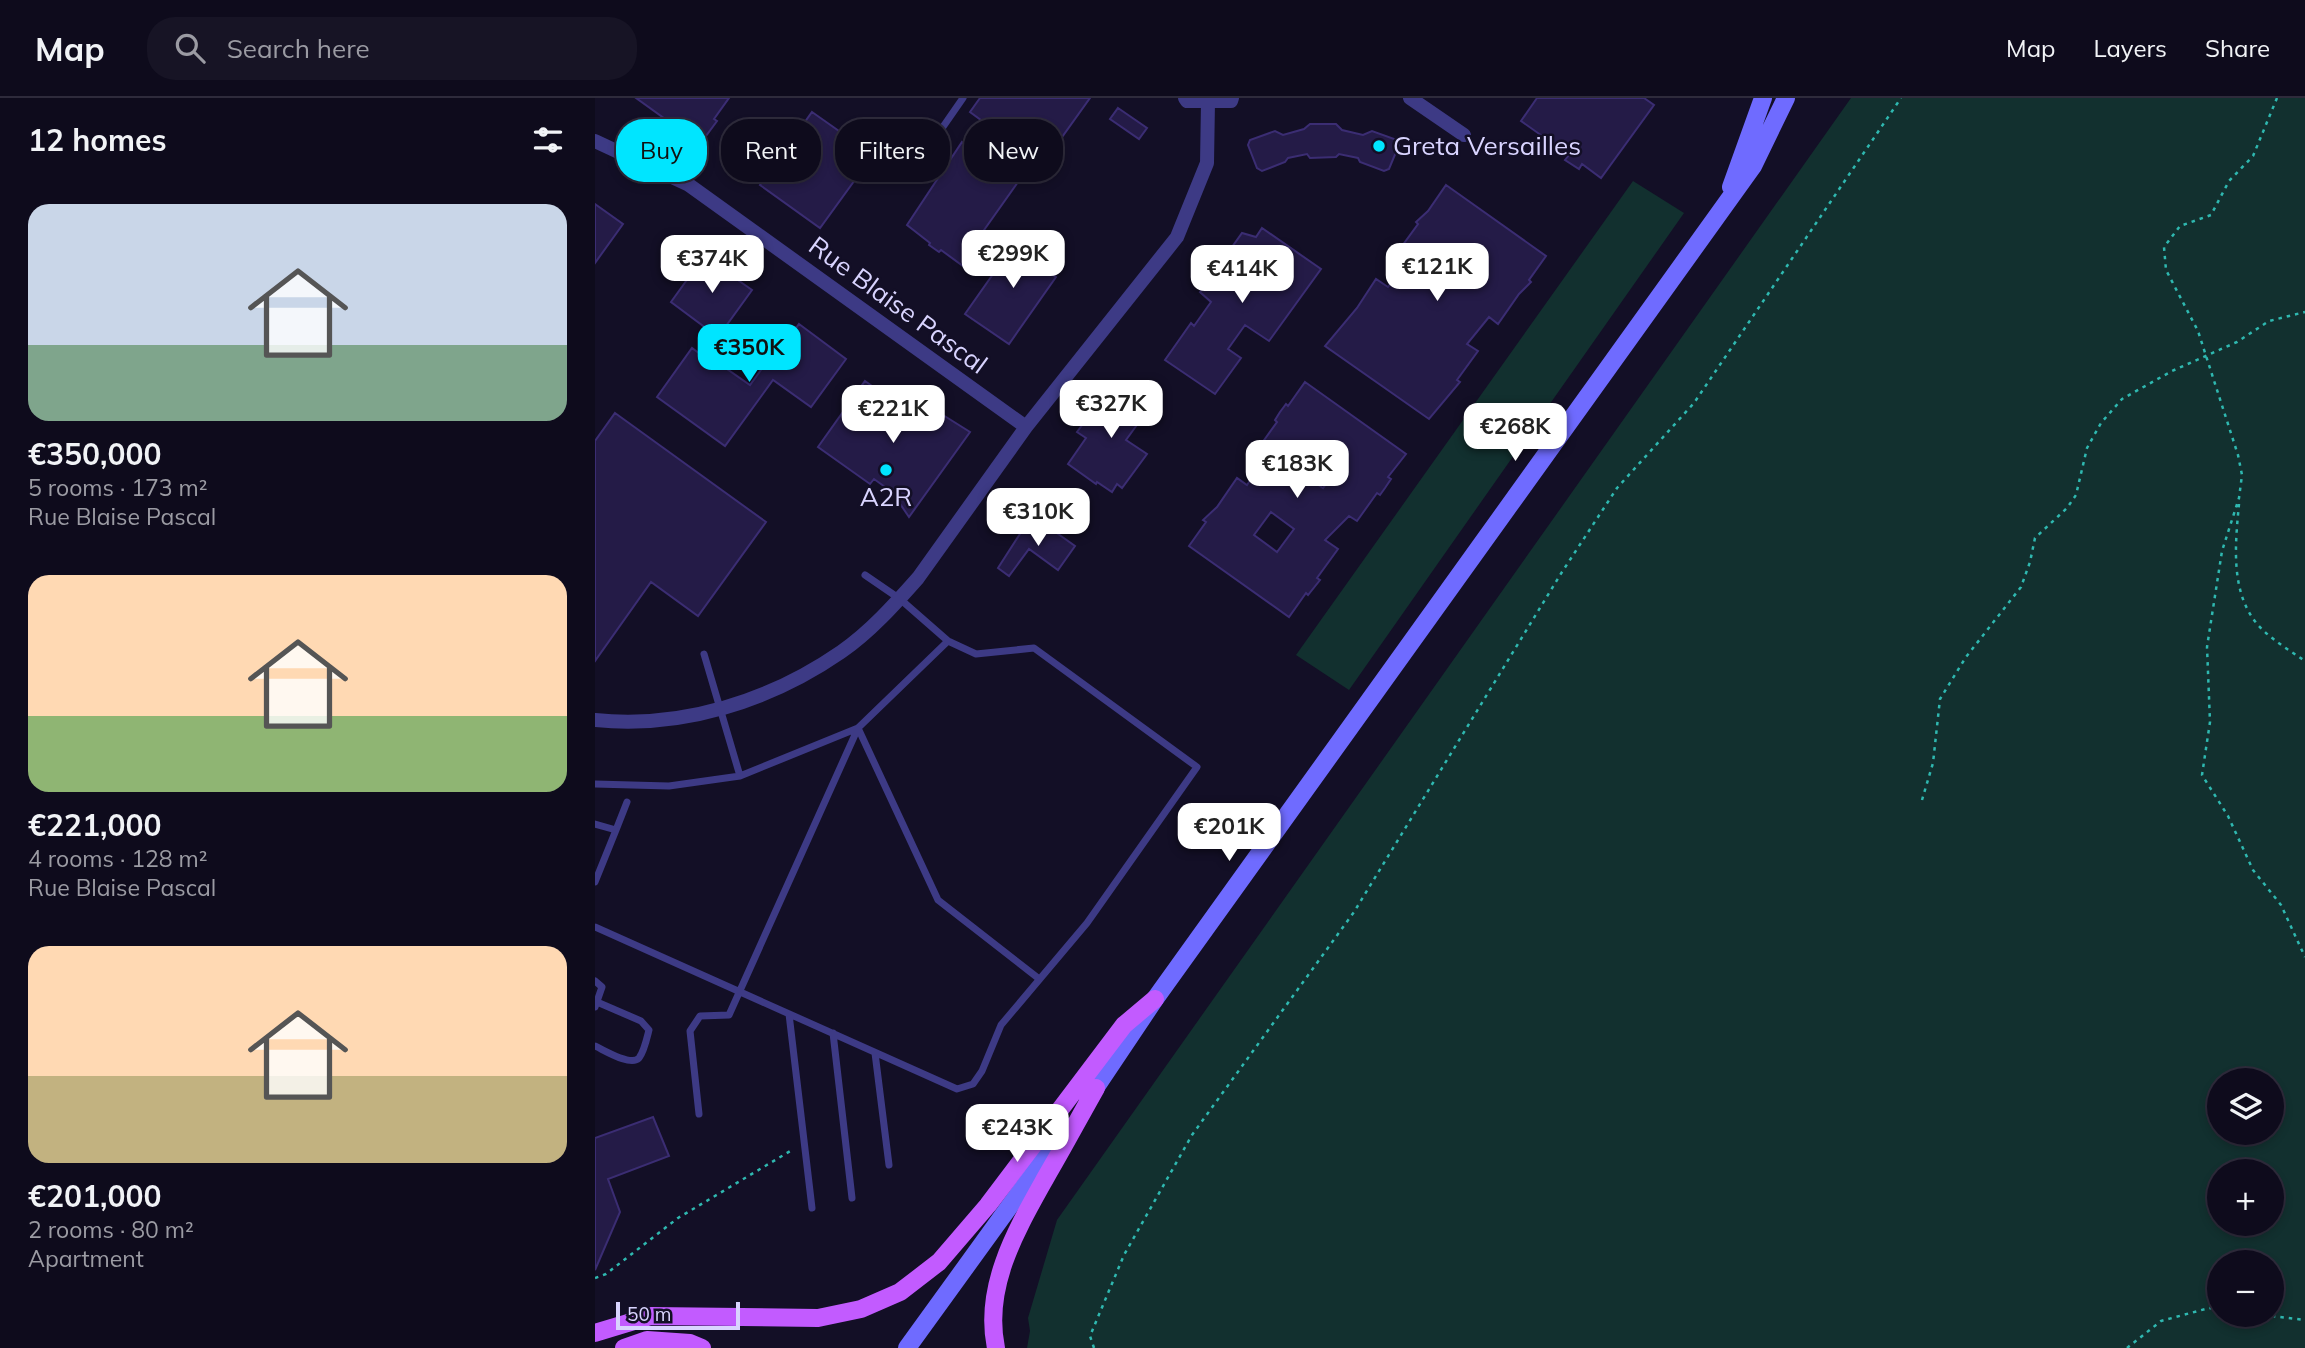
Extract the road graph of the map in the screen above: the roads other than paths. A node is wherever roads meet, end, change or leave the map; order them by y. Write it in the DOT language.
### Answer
graph roads {
  1 [pos="963,98"];
  2 [pos="1185,98"];
  3 [pos="1232,98"];
  4 [pos="1411,98"];
  5 [pos="1763,98"];
  6 [pos="1786,98"];
  7 [pos="1208,102"];
  8 [pos="948,119"];
  9 [pos="1464,135"];
  10 [pos="595,141"];
  11 [pos="1727,200"];
  12 [pos="1026,427"];
  13 [pos="865,575"];
  14 [pos="900,599"];
  15 [pos="948,641"];
  16 [pos="704,654"];
  17 [pos="722,708"];
  18 [pos="595,720"];
  19 [pos="859,728"];
  20 [pos="740,776"];
  21 [pos="595,784"];
  22 [pos="627,802"];
  23 [pos="595,824"];
  24 [pos="616,830"];
  25 [pos="595,882"];
  26 [pos="595,927"];
  27 [pos="1038,978"];
  28 [pos="595,981"];
  29 [pos="740,992"];
  30 [pos="1155,999"];
  31 [pos="596,1005"];
  32 [pos="789,1014"];
  33 [pos="833,1033"];
  34 [pos="595,1046"];
  35 [pos="876,1053"];
  36 [pos="1095,1088"];
  37 [pos="699,1114"];
  38 [pos="889,1165"];
  39 [pos="852,1199"];
  40 [pos="812,1208"];
  41 [pos="595,1333"];
  42 [pos="624,1348"];
  43 [pos="702,1348"];
  44 [pos="907,1348"];
  45 [pos="996,1348"];
  1 -- 8 [label="lane"];
  2 -- 7 [label="street"];
  3 -- 7 [label="street"];
  4 -- 9 [label="street"];
  5 -- 11 [label="main road"];
  6 -- 11 [label="main road"];
  7 -- 12 [label="street"];
  10 -- 12 [label="street, Rue Blaise Pascal"];
  11 -- 30 [label="main road"];
  12 -- 14 [label="street"];
  13 -- 14 [label="lane"];
  14 -- 15 [label="lane"];
  14 -- 17 [label="street"];
  15 -- 19 [label="lane"];
  15 -- 27 [label="lane"];
  16 -- 17 [label="lane"];
  17 -- 18 [label="street"];
  17 -- 20 [label="lane"];
  19 -- 20 [label="lane"];
  19 -- 27 [label="lane"];
  19 -- 29 [label="lane"];
  20 -- 21 [label="lane"];
  22 -- 24 [label="lane"];
  23 -- 24 [label="lane"];
  24 -- 25 [label="lane"];
  26 -- 29 [label="lane"];
  27 -- 35 [label="lane"];
  28 -- 31 [label="lane"];
  29 -- 32 [label="lane"];
  29 -- 37 [label="lane"];
  30 -- 36 [label="main road"];
  30 -- 41 [label="main road"];
  31 -- 34 [label="lane"];
  32 -- 33 [label="lane"];
  32 -- 40 [label="lane"];
  33 -- 35 [label="lane"];
  33 -- 39 [label="lane"];
  35 -- 38 [label="lane"];
  36 -- 44 [label="main road"];
  36 -- 45 [label="main road"];
  42 -- 43 [label="main road"];
}
